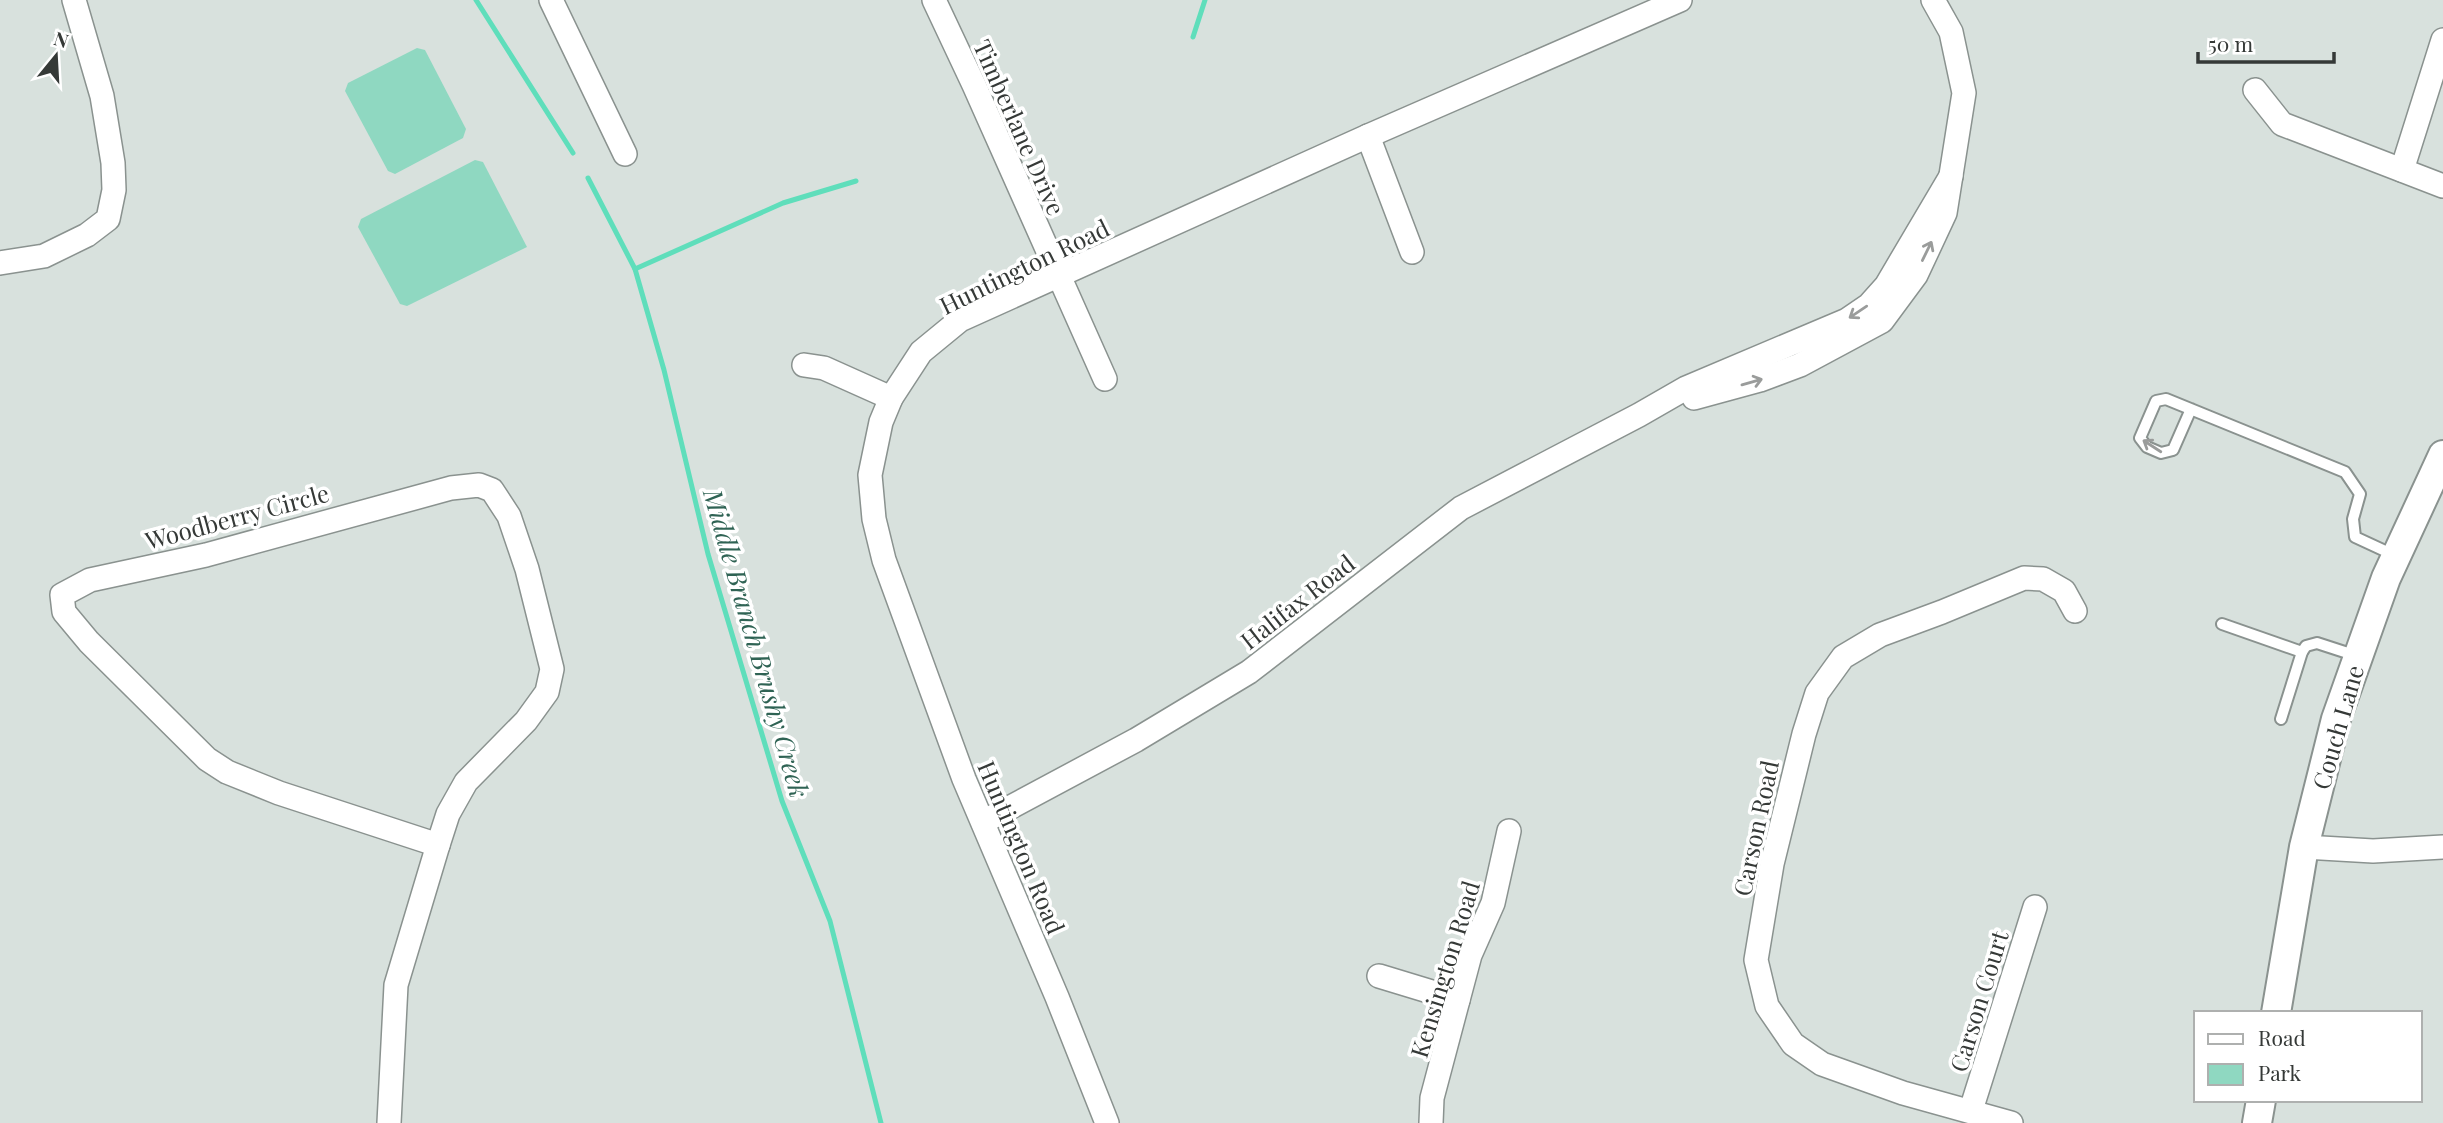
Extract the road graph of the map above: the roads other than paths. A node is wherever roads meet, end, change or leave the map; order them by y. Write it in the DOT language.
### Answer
graph roads {
  1 [pos="74,0"];
  2 [pos="551,0"];
  3 [pos="934,0"];
  4 [pos="1680,0"];
  5 [pos="1933,0"];
  6 [pos="2443,40"];
  7 [pos="2255,90"];
  8 [pos="1368,136"];
  9 [pos="625,154"];
  10 [pos="2402,170"];
  11 [pos="2443,186"];
  12 [pos="1412,252"];
  13 [pos="0,263"];
  14 [pos="1057,276"];
  15 [pos="804,365"];
  16 [pos="1105,379"];
  17 [pos="891,398"];
  18 [pos="2191,409"];
  19 [pos="2443,455"];
  20 [pos="2396,556"];
  21 [pos="2075,611"];
  22 [pos="2222,624"];
  23 [pos="2302,652"];
  24 [pos="2357,656"];
  25 [pos="2281,719"];
  26 [pos="983,822"];
  27 [pos="1509,831"];
  28 [pos="438,845"];
  29 [pos="2443,847"];
  30 [pos="2304,848"];
  31 [pos="2035,906"];
  32 [pos="1380,976"];
  33 [pos="1458,1000"];
  34 [pos="2276,1011"];
  35 [pos="2261,1102"];
  36 [pos="1971,1110"];
  37 [pos="389,1123"];
  38 [pos="1107,1123"];
  39 [pos="1431,1123"];
  40 [pos="2011,1123"];
  41 [pos="2257,1123"];
  1 -- 13 [label="street"];
  2 -- 9 [label="street"];
  3 -- 14 [label="street, Timberlane Drive"];
  4 -- 8 [label="street, Huntington Road"];
  5 -- 26 [label="street, Halifax Road"];
  6 -- 10 [label="street"];
  7 -- 10 [label="street"];
  8 -- 12 [label="street"];
  8 -- 14 [label="street, Huntington Road"];
  10 -- 11 [label="street"];
  14 -- 16 [label="street, Timberlane Drive"];
  14 -- 17 [label="street, Huntington Road"];
  15 -- 17 [label="street"];
  17 -- 26 [label="street, Huntington Road"];
  18 -- 18 [label="lane, one-way"];
  18 -- 20 [label="lane"];
  19 -- 20 [label="street, Couch Lane"];
  20 -- 24 [label="street, Couch Lane"];
  21 -- 36 [label="street, Carson Road"];
  22 -- 23 [label="lane"];
  23 -- 24 [label="lane"];
  23 -- 25 [label="lane"];
  24 -- 30 [label="street, Couch Lane"];
  26 -- 38 [label="street, Huntington Road"];
  27 -- 33 [label="street, Kensington Road"];
  28 -- 28 [label="street, Woodberry Circle"];
  28 -- 37 [label="street, Woodberry Circle"];
  29 -- 30 [label="street"];
  30 -- 34 [label="street, Couch Lane"];
  31 -- 36 [label="street, Carson Court"];
  32 -- 33 [label="street"];
  33 -- 39 [label="street, Kensington Road"];
  35 -- 41 [label="street"];
  36 -- 40 [label="street, Carson Road"];
}
